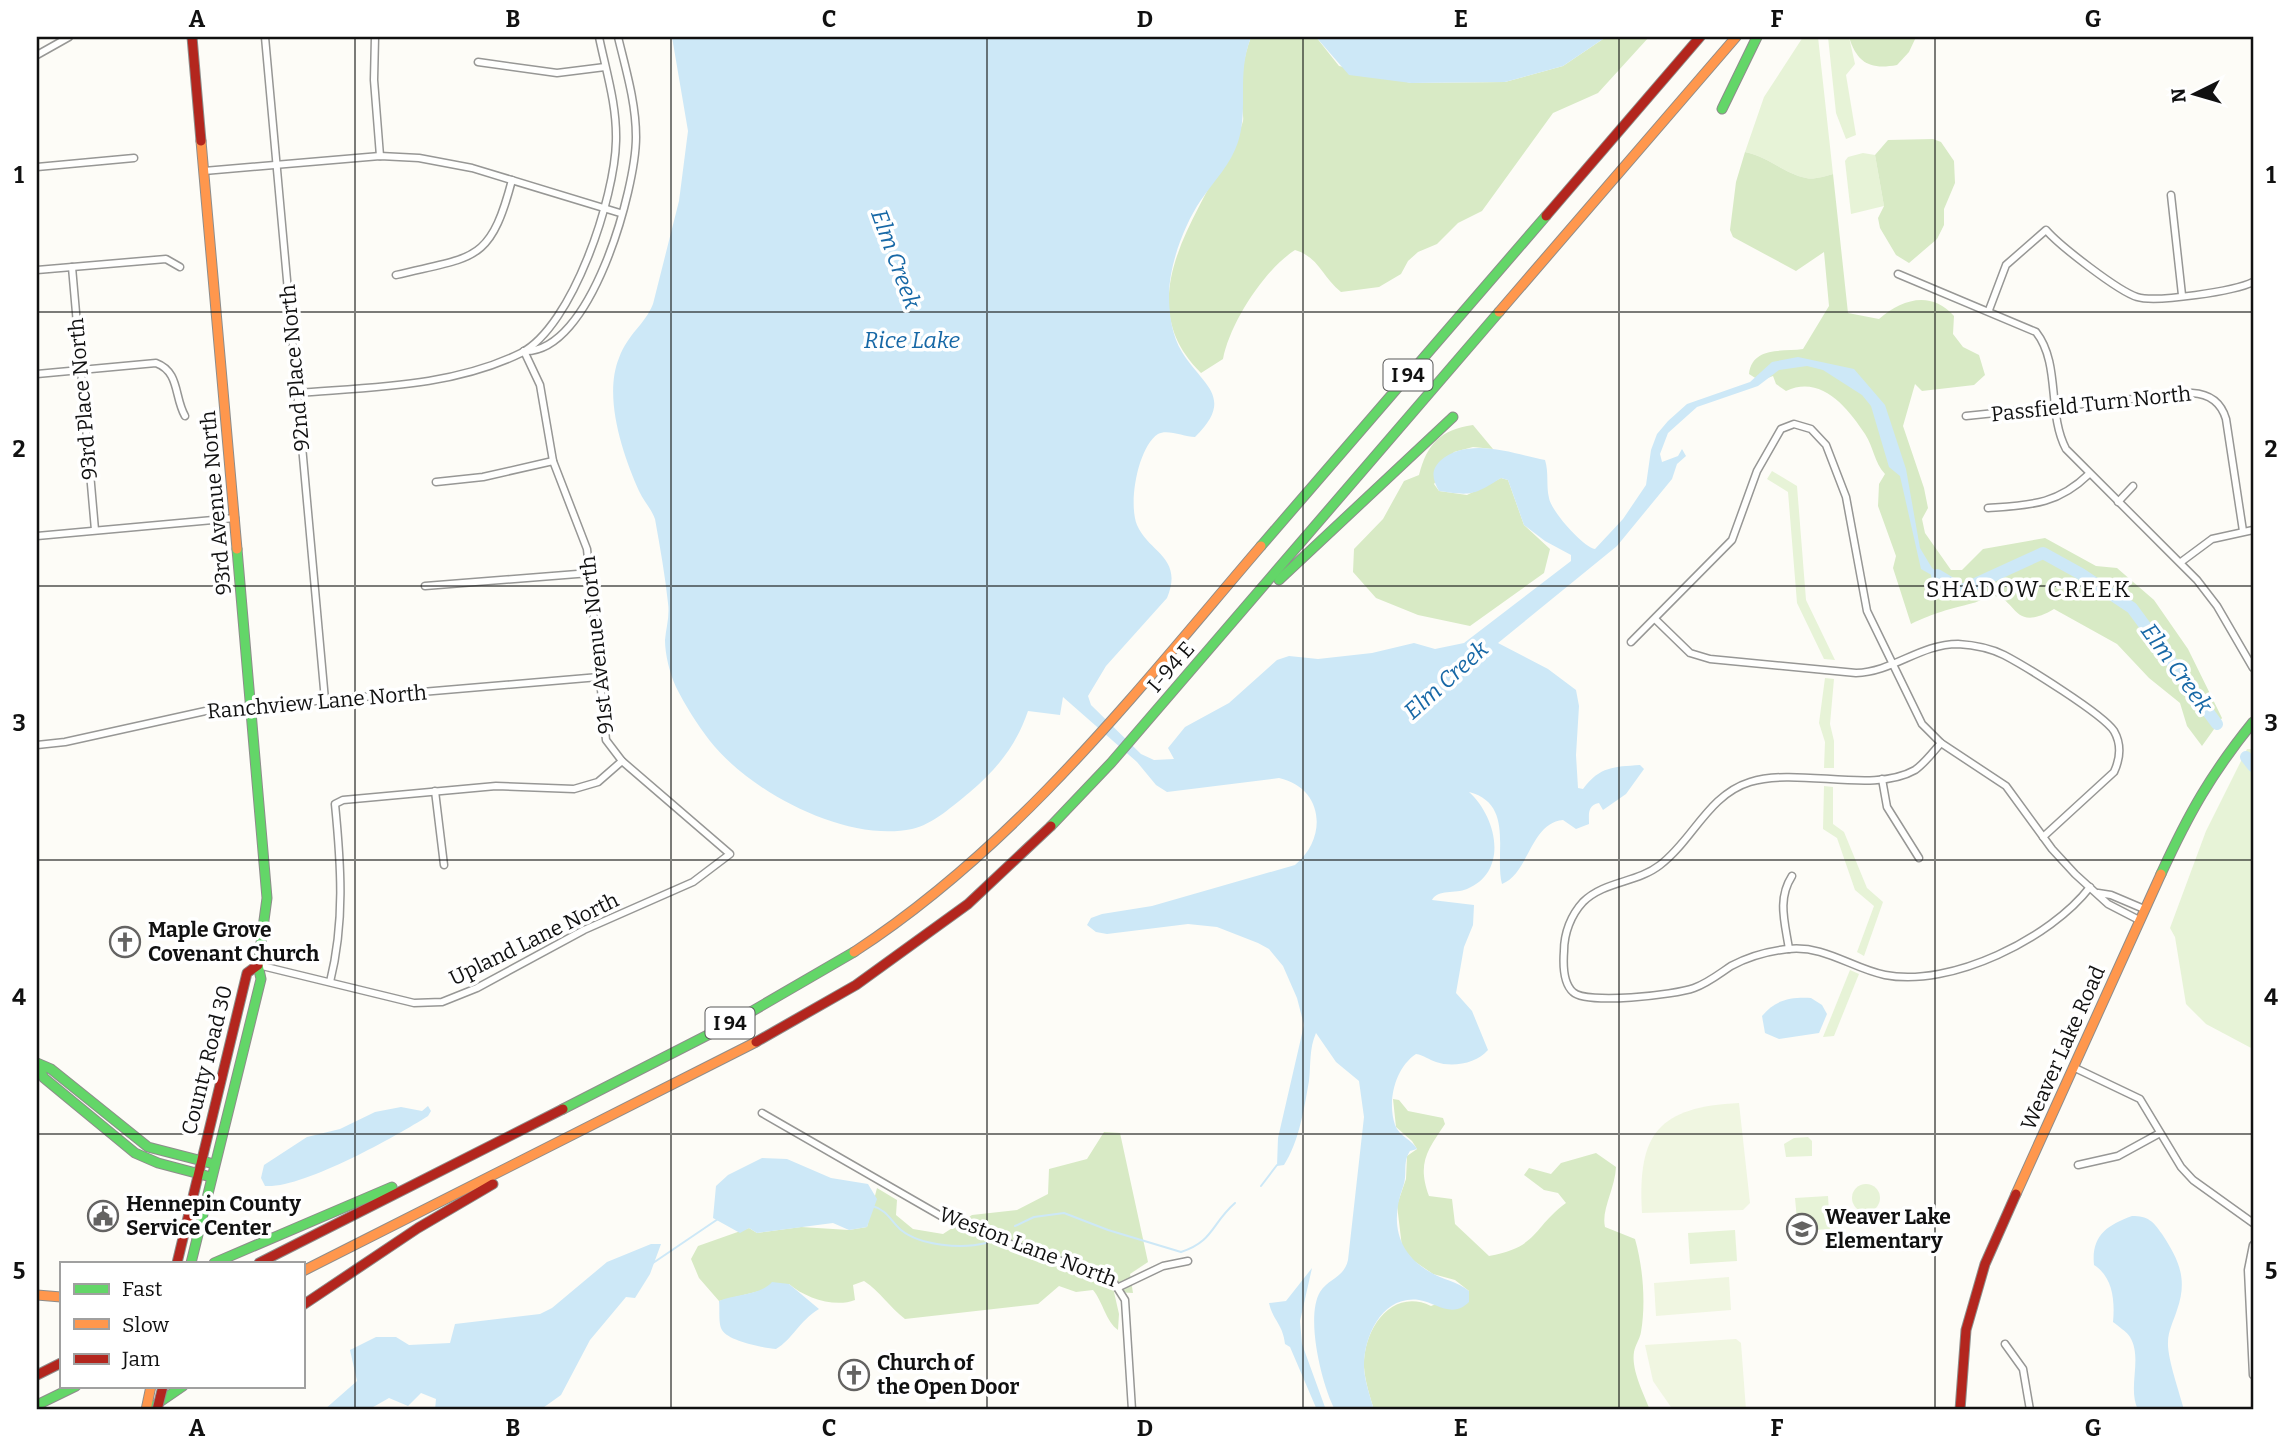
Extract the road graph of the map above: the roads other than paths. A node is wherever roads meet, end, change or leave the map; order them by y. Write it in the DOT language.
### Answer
graph roads {
  1 [pos="69,37"];
  2 [pos="192,37"];
  3 [pos="265,37"];
  4 [pos="375,37"];
  5 [pos="599,37"];
  6 [pos="618,37"];
  7 [pos="1700,37"];
  8 [pos="1736,37"];
  9 [pos="1757,37"];
  10 [pos="37,55"];
  11 [pos="478,62"];
  12 [pos="606,67"];
  13 [pos="1723,109"];
  14 [pos="380,156"];
  15 [pos="134,158"];
  16 [pos="277,165"];
  17 [pos="37,167"];
  18 [pos="204,171"];
  19 [pos="512,180"];
  20 [pos="2171,195"];
  21 [pos="602,208"];
  22 [pos="620,214"];
  23 [pos="72,267"];
  24 [pos="180,267"];
  25 [pos="37,270"];
  26 [pos="1898,274"];
  27 [pos="396,275"];
  28 [pos="2253,282"];
  29 [pos="2182,295"];
  30 [pos="1989,310"];
  31 [pos="524,351"];
  32 [pos="81,370"];
  33 [pos="37,374"];
  34 [pos="297,393"];
  35 [pos="2053,407"];
  36 [pos="185,416"];
  37 [pos="1966,416"];
  38 [pos="1452,417"];
  39 [pos="553,461"];
  40 [pos="2089,474"];
  41 [pos="436,482"];
  42 [pos="2133,486"];
  43 [pos="2118,502"];
  44 [pos="1988,508"];
  45 [pos="235,518"];
  46 [pos="95,530"];
  47 [pos="2253,530"];
  48 [pos="2243,531"];
  49 [pos="37,536"];
  50 [pos="2181,562"];
  51 [pos="590,573"];
  52 [pos="425,586"];
  53 [pos="1655,619"];
  54 [pos="1231,626"];
  55 [pos="1631,642"];
  56 [pos="1893,665"];
  57 [pos="2253,668"];
  58 [pos="599,677"];
  59 [pos="325,699"];
  60 [pos="252,706"];
  61 [pos="2253,722"];
  62 [pos="1941,743"];
  63 [pos="37,745"];
  64 [pos="622,761"];
  65 [pos="1882,779"];
  66 [pos="435,791"];
  67 [pos="2043,837"];
  68 [pos="730,854"];
  69 [pos="1919,858"];
  70 [pos="444,864"];
  71 [pos="1793,876"];
  72 [pos="2090,887"];
  73 [pos="2098,893"];
  74 [pos="2144,909"];
  75 [pos="2139,920"];
  76 [pos="1789,949"];
  77 [pos="258,965"];
  78 [pos="330,982"];
  79 [pos="37,1064"];
  80 [pos="2073,1068"];
  81 [pos="762,1113"];
  82 [pos="2160,1133"];
  83 [pos="559,1142"];
  84 [pos="200,1161"];
  85 [pos="214,1164"];
  86 [pos="451,1165"];
  87 [pos="2078,1165"];
  88 [pos="198,1173"];
  89 [pos="211,1177"];
  90 [pos="2253,1223"];
  91 [pos="2253,1245"];
  92 [pos="1188,1261"];
  93 [pos="177,1262"];
  94 [pos="191,1262"];
  95 [pos="216,1262"];
  96 [pos="261,1262"];
  97 [pos="304,1270"];
  98 [pos="1119,1287"];
  99 [pos="37,1295"];
  100 [pos="60,1297"];
  101 [pos="304,1304"];
  102 [pos="2252,1319"];
  103 [pos="2005,1343"];
  104 [pos="60,1364"];
  105 [pos="37,1375"];
  106 [pos="2253,1376"];
  107 [pos="72,1388"];
  108 [pos="151,1388"];
  109 [pos="162,1388"];
  110 [pos="180,1388"];
  111 [pos="37,1405"];
  112 [pos="147,1410"];
  113 [pos="157,1410"];
  114 [pos="1132,1410"];
  115 [pos="1960,1410"];
  116 [pos="2030,1410"];
  1 -- 10 [label="street"];
  2 -- 18 [label="main road, 93rd Avenue North"];
  3 -- 16 [label="street, 92nd Place North"];
  4 -- 14 [label="street"];
  5 -- 12 [label="street"];
  6 -- 22 [label="street"];
  7 -- 86 [label="main road, I 94"];
  8 -- 54 [label="main road, I 94"];
  9 -- 13 [label="main road"];
  11 -- 12 [label="street"];
  12 -- 21 [label="street"];
  14 -- 16 [label="street"];
  14 -- 19 [label="street"];
  15 -- 17 [label="street"];
  16 -- 18 [label="street"];
  16 -- 34 [label="street, 92nd Place North"];
  18 -- 45 [label="main road, 93rd Avenue North"];
  19 -- 21 [label="street"];
  19 -- 27 [label="street"];
  20 -- 29 [label="street"];
  21 -- 22 [label="street"];
  21 -- 31 [label="street"];
  22 -- 31 [label="street"];
  23 -- 24 [label="street"];
  23 -- 25 [label="street"];
  23 -- 32 [label="street, 93rd Place North"];
  26 -- 30 [label="street"];
  28 -- 29 [label="street"];
  29 -- 30 [label="street"];
  30 -- 35 [label="street"];
  31 -- 34 [label="street"];
  31 -- 39 [label="street, 91st Avenue North"];
  32 -- 33 [label="street"];
  32 -- 36 [label="street"];
  32 -- 46 [label="street, 93rd Place North"];
  34 -- 59 [label="street, 92nd Place North"];
  35 -- 37 [label="street, Passfield Turn North"];
  35 -- 40 [label="street"];
  35 -- 48 [label="street, Passfield Turn North"];
  38 -- 54 [label="main road"];
  39 -- 41 [label="street"];
  39 -- 51 [label="street, 91st Avenue North"];
  40 -- 43 [label="street"];
  40 -- 44 [label="street"];
  42 -- 43 [label="street"];
  43 -- 50 [label="street"];
  45 -- 46 [label="street"];
  45 -- 60 [label="main road, 93rd Avenue North"];
  46 -- 49 [label="street"];
  47 -- 48 [label="street"];
  48 -- 50 [label="street"];
  50 -- 57 [label="street"];
  51 -- 52 [label="street"];
  51 -- 58 [label="street, 91st Avenue North"];
  53 -- 55 [label="street"];
  53 -- 56 [label="street"];
  53 -- 56 [label="street"];
  54 -- 83 [label="main road, I-94 E / I 94"];
  56 -- 62 [label="street"];
  56 -- 67 [label="street"];
  58 -- 59 [label="street, Ranchview Lane North"];
  58 -- 64 [label="street, 91st Avenue North"];
  59 -- 60 [label="street, Ranchview Lane North"];
  60 -- 63 [label="street, Ranchview Lane North"];
  60 -- 77 [label="main road, 93rd Avenue North"];
  61 -- 74 [label="main road, Weaver Lake Road"];
  62 -- 65 [label="street"];
  62 -- 67 [label="street"];
  64 -- 66 [label="street"];
  64 -- 68 [label="street, 91st Avenue North"];
  65 -- 69 [label="street"];
  65 -- 76 [label="street"];
  66 -- 70 [label="street"];
  66 -- 78 [label="street"];
  67 -- 72 [label="street"];
  68 -- 78 [label="street, Upland Lane North"];
  71 -- 76 [label="street"];
  72 -- 73 [label="street"];
  72 -- 76 [label="street"];
  73 -- 74 [label="street"];
  73 -- 75 [label="street"];
  74 -- 75 [label="main road, Weaver Lake Road"];
  75 -- 80 [label="main road, Weaver Lake Road"];
  77 -- 78 [label="street, Upland Lane North"];
  77 -- 84 [label="main road, County Road 30"];
  77 -- 85 [label="main road, County Road 30"];
  79 -- 84 [label="main road"];
  79 -- 88 [label="main road"];
  80 -- 82 [label="street"];
  80 -- 115 [label="main road, Weaver Lake Road"];
  81 -- 98 [label="street, Weston Lane North"];
  82 -- 87 [label="street"];
  82 -- 90 [label="street"];
  83 -- 97 [label="main road, I 94"];
  83 -- 101 [label="main road"];
  84 -- 85 [label="main road"];
  84 -- 88 [label="main road, County Road 30"];
  85 -- 89 [label="main road, County Road 30"];
  86 -- 95 [label="main road"];
  86 -- 96 [label="main road, I 94"];
  88 -- 89 [label="main road"];
  88 -- 93 [label="main road, County Road 30"];
  89 -- 94 [label="main road, County Road 30"];
  91 -- 102 [label="street"];
  92 -- 98 [label="street, Weston Lane North"];
  98 -- 114 [label="street"];
  99 -- 100 [label="main road"];
  102 -- 106 [label="street"];
  103 -- 116 [label="street"];
  104 -- 105 [label="main road"];
  107 -- 111 [label="main road"];
  108 -- 112 [label="main road"];
  109 -- 113 [label="main road, bridge"];
  110 -- 112 [label="main road"];
}
